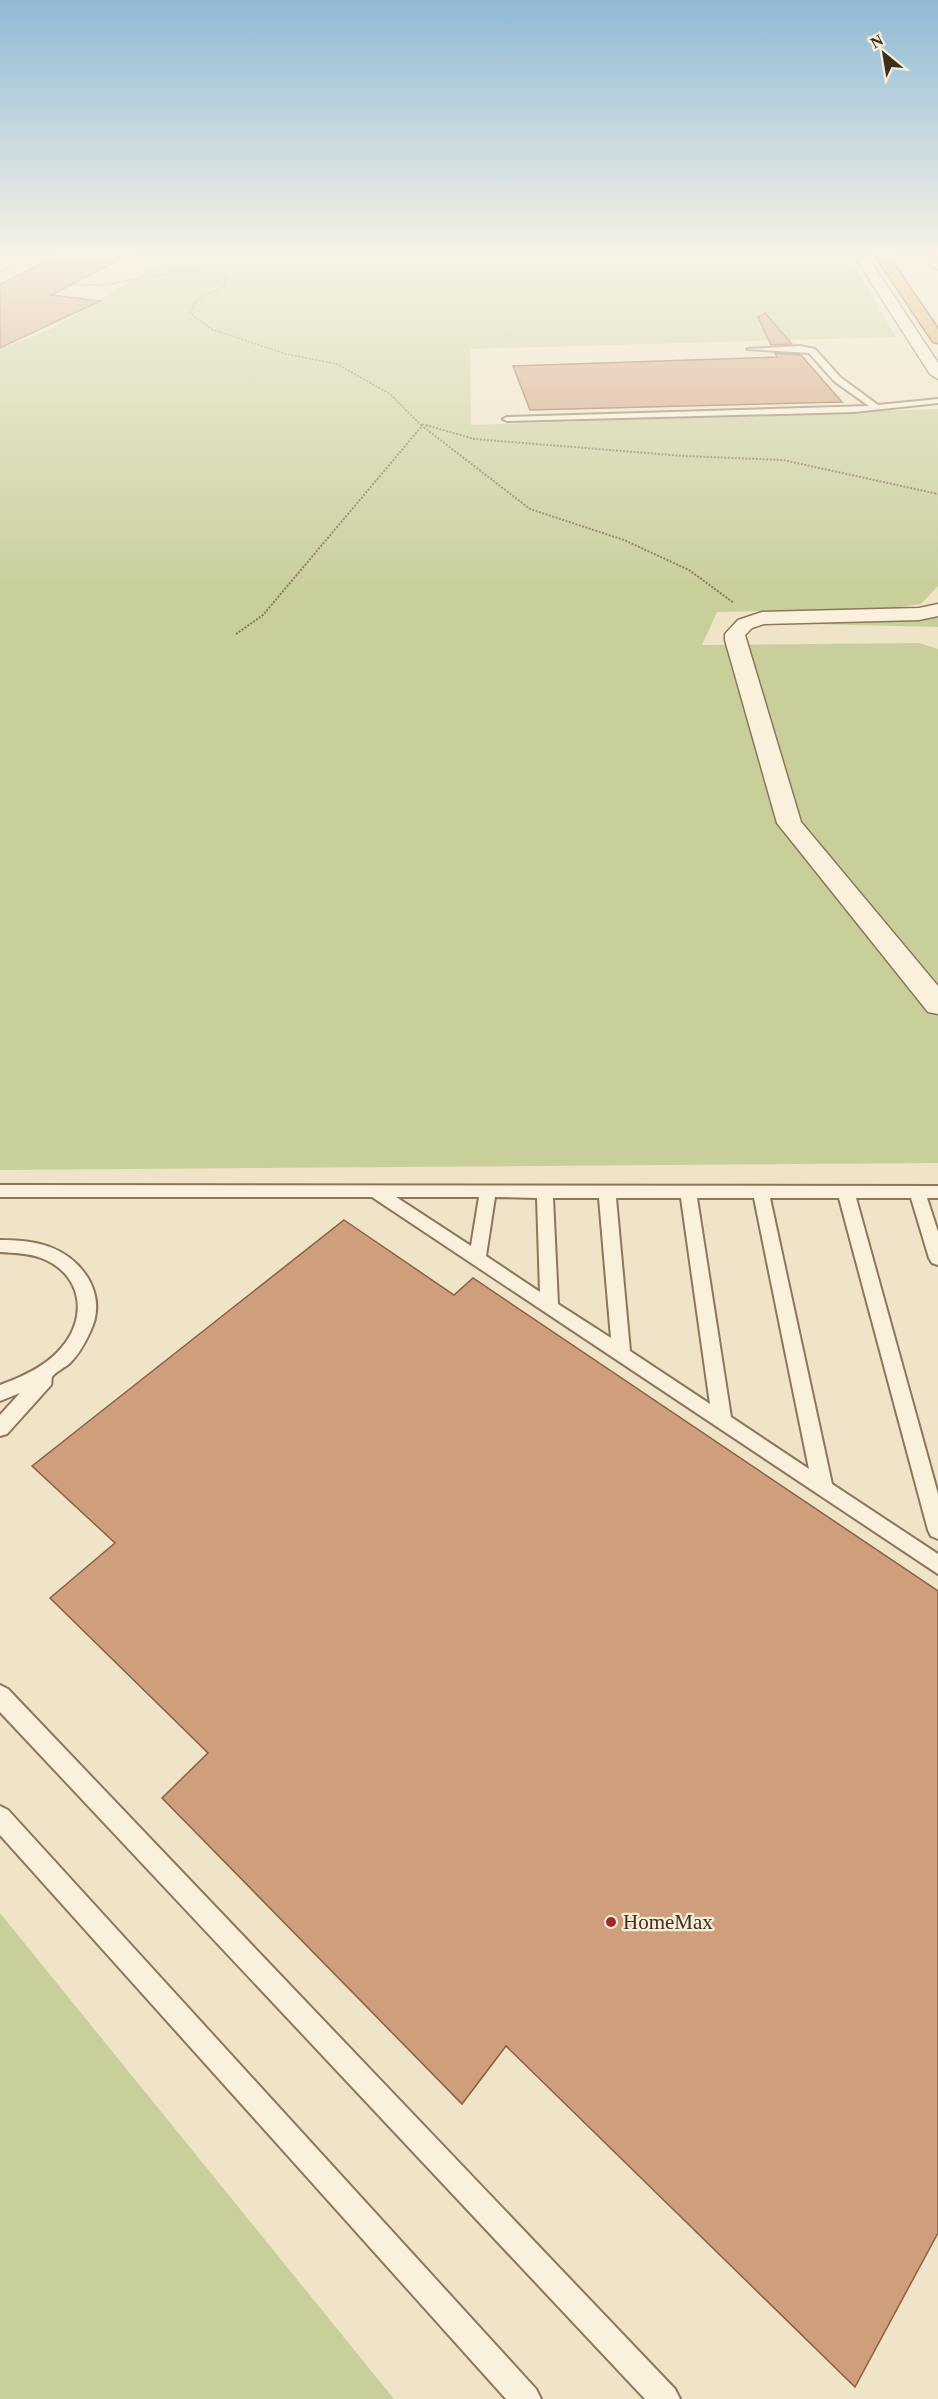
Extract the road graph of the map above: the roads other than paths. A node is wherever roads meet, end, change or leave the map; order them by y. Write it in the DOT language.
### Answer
graph roads {
  1 [pos="825,366"];
  2 [pos="900,397"];
  3 [pos="938,401"];
  4 [pos="910,403"];
  5 [pos="875,407"];
  6 [pos="507,419"];
  7 [pos="938,610"];
  8 [pos="938,630"];
  9 [pos="740,632"];
  10 [pos="938,1005"];
  11 [pos="0,1191"];
  12 [pos="376,1191"];
  13 [pos="488,1191"];
  14 [pos="545,1192"];
  15 [pos="606,1192"];
  16 [pos="688,1192"];
  17 [pos="760,1192"];
  18 [pos="846,1192"];
  19 [pos="917,1192"];
  20 [pos="938,1192"];
  21 [pos="0,1246"];
  22 [pos="938,1258"];
  23 [pos="477,1259"];
  24 [pos="549,1306"];
  25 [pos="70,1350"];
  26 [pos="621,1354"];
  27 [pos="0,1393"];
  28 [pos="722,1421"];
  29 [pos="0,1428"];
  30 [pos="823,1488"];
  31 [pos="938,1530"];
  32 [pos="938,1564"];
  33 [pos="0,1696"];
  34 [pos="0,1818"];
  35 [pos="526,2399"];
  36 [pos="665,2399"];
  1 -- 5 [label="lane"];
  2 -- 4 [label="lane"];
  3 -- 4 [label="lane"];
  4 -- 5 [label="lane"];
  5 -- 6 [label="lane"];
  7 -- 9 [label="street"];
  8 -- 9 [label="street"];
  9 -- 10 [label="street"];
  11 -- 12 [label="lane"];
  12 -- 13 [label="lane"];
  12 -- 23 [label="lane"];
  13 -- 14 [label="lane"];
  13 -- 23 [label="lane"];
  14 -- 15 [label="lane"];
  14 -- 24 [label="lane"];
  15 -- 16 [label="lane"];
  15 -- 26 [label="lane"];
  16 -- 17 [label="lane"];
  16 -- 28 [label="lane"];
  17 -- 18 [label="lane"];
  17 -- 30 [label="lane"];
  18 -- 19 [label="lane"];
  18 -- 31 [label="lane"];
  19 -- 20 [label="lane"];
  19 -- 22 [label="lane"];
  21 -- 25 [label="lane"];
  23 -- 24 [label="lane"];
  24 -- 26 [label="lane"];
  25 -- 27 [label="lane"];
  25 -- 29 [label="lane"];
  26 -- 28 [label="lane"];
  28 -- 30 [label="lane"];
  30 -- 32 [label="lane"];
  33 -- 36 [label="lane"];
  34 -- 35 [label="lane"];
}
